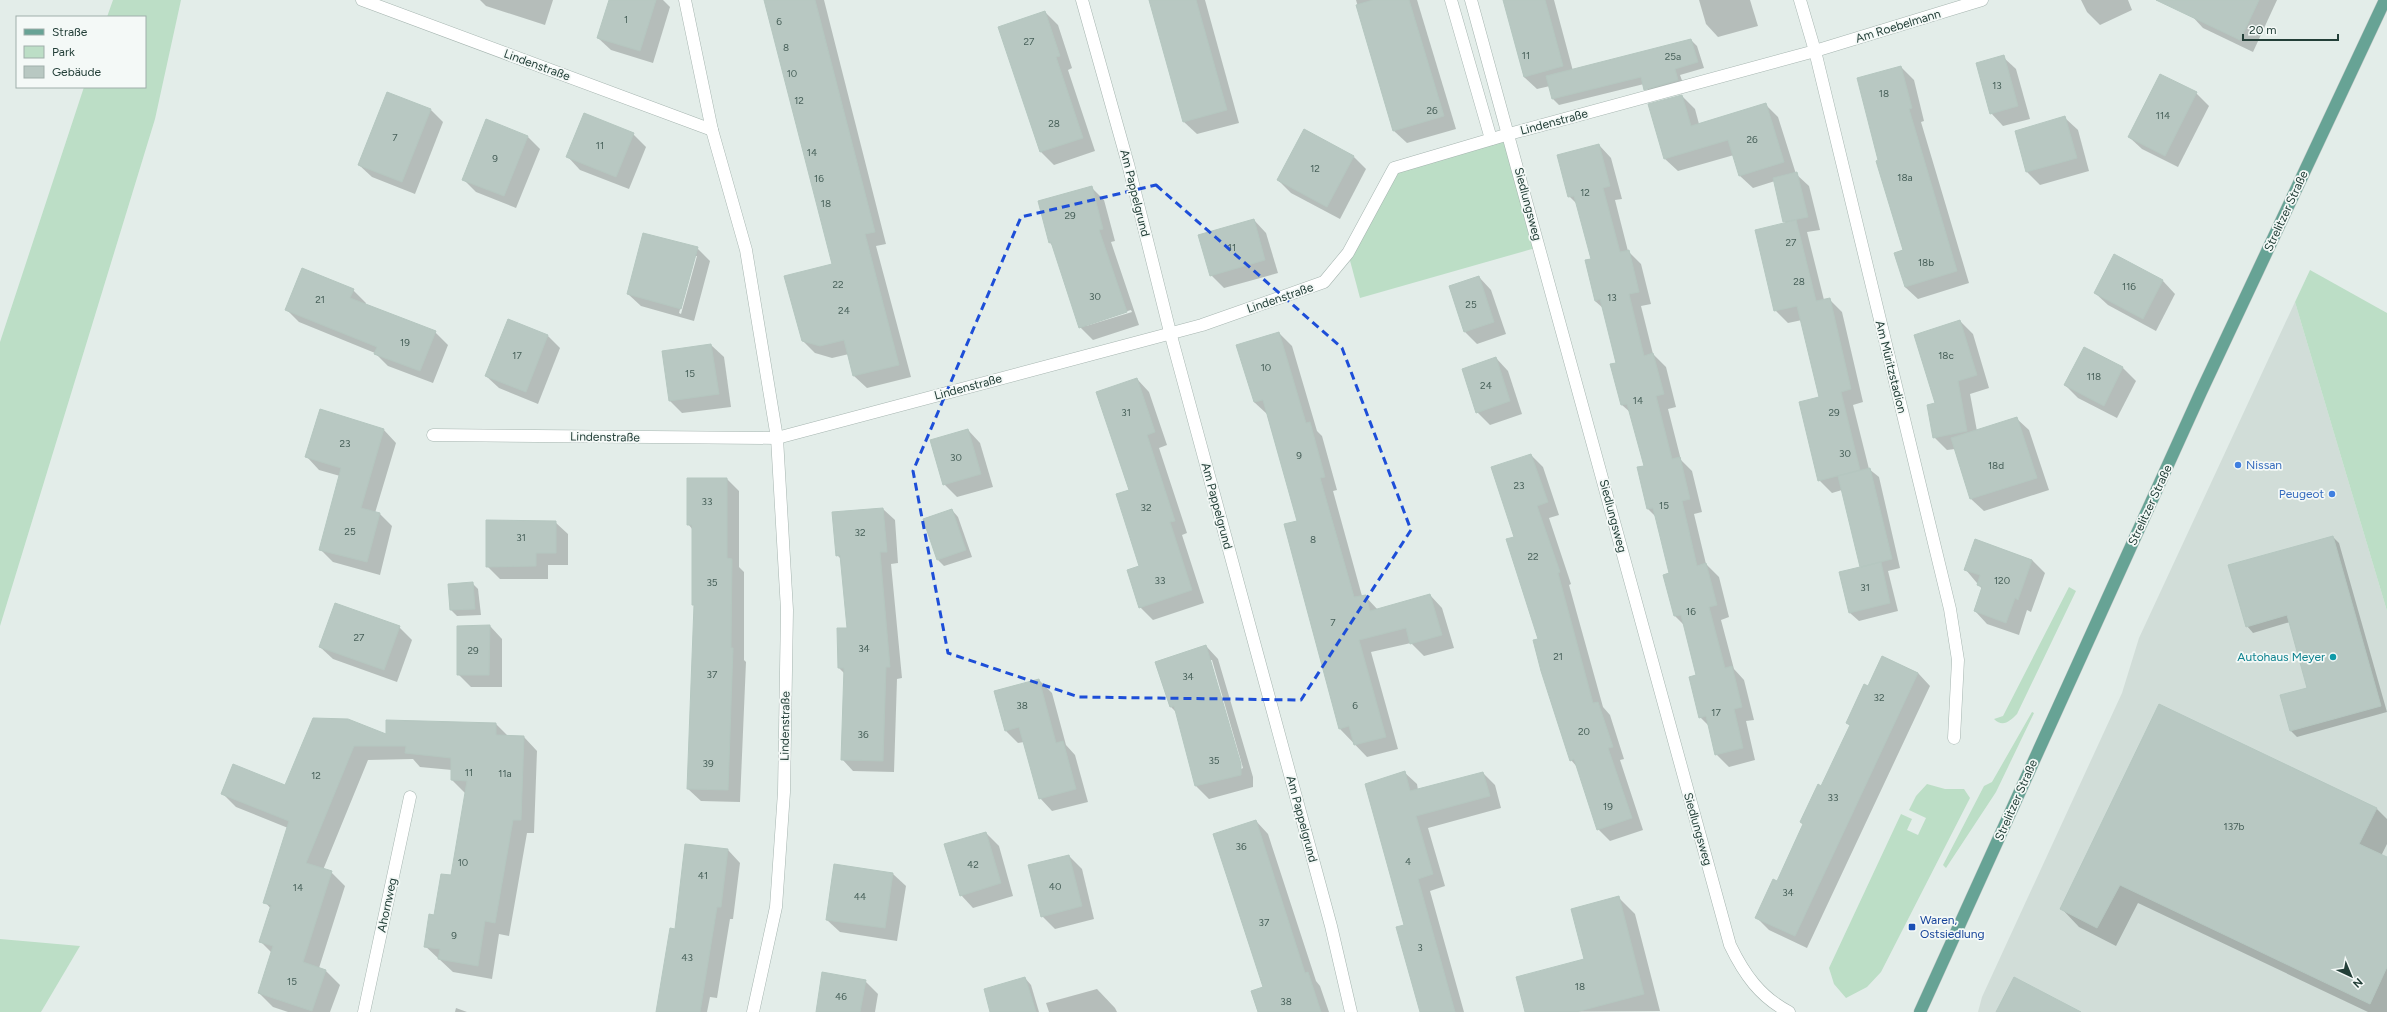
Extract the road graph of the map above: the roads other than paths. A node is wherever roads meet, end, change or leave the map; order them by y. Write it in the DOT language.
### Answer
graph roads {
  1 [pos="362,0"];
  2 [pos="685,0"];
  3 [pos="1082,0"];
  4 [pos="1451,0"];
  5 [pos="1471,0"];
  6 [pos="1800,0"];
  7 [pos="1982,0"];
  8 [pos="2385,0"];
  9 [pos="1814,51"];
  10 [pos="712,130"];
  11 [pos="1509,134"];
  12 [pos="1491,139"];
  13 [pos="1170,332"];
  14 [pos="433,435"];
  15 [pos="777,438"];
  16 [pos="1954,738"];
  17 [pos="410,797"];
  18 [pos="364,1012"];
  19 [pos="753,1012"];
  20 [pos="1351,1012"];
  21 [pos="1789,1012"];
  22 [pos="1920,1012"];
  1 -- 10 [label="street, Lindenstraße"];
  2 -- 10 [label="street, Lindenstraße"];
  3 -- 13 [label="street, Am Pappelgrund"];
  4 -- 12 [label="street"];
  5 -- 11 [label="street, Siedlungsweg"];
  6 -- 9 [label="street, Am Müritzstadion"];
  7 -- 9 [label="street, Am Roebelmann"];
  8 -- 22 [label="main road, Strelitzer Straße"];
  9 -- 11 [label="street, Lindenstraße"];
  9 -- 16 [label="street, Am Müritzstadion"];
  10 -- 15 [label="street, Lindenstraße"];
  11 -- 12 [label="street, Lindenstraße"];
  11 -- 21 [label="street, Siedlungsweg"];
  12 -- 13 [label="street, Lindenstraße"];
  13 -- 15 [label="street, Lindenstraße"];
  13 -- 20 [label="street, Am Pappelgrund"];
  14 -- 15 [label="street, Lindenstraße"];
  15 -- 19 [label="street, Lindenstraße"];
  17 -- 18 [label="street, Ahornweg"];
}
